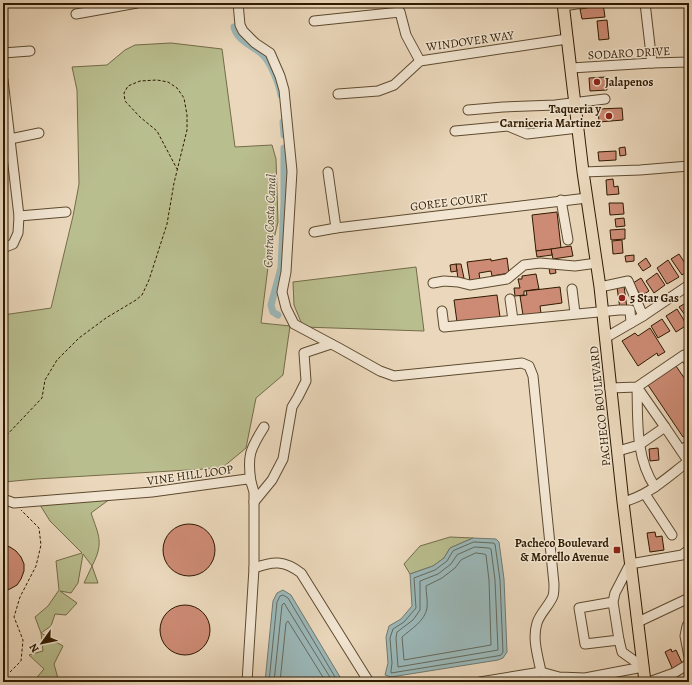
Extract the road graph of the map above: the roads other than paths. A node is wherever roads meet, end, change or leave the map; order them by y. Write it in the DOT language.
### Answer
graph roads {
  1 [pos="137,3"];
  2 [pos="238,3"];
  3 [pos="583,3"];
  4 [pos="645,3"];
  5 [pos="563,4"];
  6 [pos="76,14"];
  7 [pos="314,21"];
  8 [pos="567,39"];
  9 [pos="30,51"];
  10 [pos="3,53"];
  11 [pos="420,61"];
  12 [pos="652,62"];
  13 [pos="689,62"];
  14 [pos="571,68"];
  15 [pos="3,80"];
  16 [pos="338,94"];
  17 [pos="606,99"];
  18 [pos="575,103"];
  19 [pos="468,110"];
  20 [pos="578,128"];
  21 [pos="455,132"];
  22 [pos="38,133"];
  23 [pos="10,139"];
  24 [pos="689,166"];
  25 [pos="328,172"];
  26 [pos="583,172"];
  27 [pos="587,198"];
  28 [pos="561,200"];
  29 [pos="66,212"];
  30 [pos="19,216"];
  31 [pos="336,228"];
  32 [pos="314,232"];
  33 [pos="568,240"];
  34 [pos="3,248"];
  35 [pos="597,263"];
  36 [pos="433,283"];
  37 [pos="689,285"];
  38 [pos="600,287"];
  39 [pos="572,289"];
  40 [pos="510,299"];
  41 [pos="634,308"];
  42 [pos="442,311"];
  43 [pos="602,311"];
  44 [pos="575,313"];
  45 [pos="643,316"];
  46 [pos="513,320"];
  47 [pos="631,323"];
  48 [pos="605,338"];
  49 [pos="332,344"];
  50 [pos="689,362"];
  51 [pos="638,387"];
  52 [pos="610,388"];
  53 [pos="665,427"];
  54 [pos="264,428"];
  55 [pos="689,444"];
  56 [pos="639,445"];
  57 [pos="681,450"];
  58 [pos="618,451"];
  59 [pos="688,461"];
  60 [pos="251,482"];
  61 [pos="655,487"];
  62 [pos="645,494"];
  63 [pos="8,501"];
  64 [pos="254,502"];
  65 [pos="623,502"];
  66 [pos="672,535"];
  67 [pos="689,550"];
  68 [pos="630,564"];
  69 [pos="254,568"];
  70 [pos="689,598"];
  71 [pos="613,602"];
  72 [pos="638,622"];
  73 [pos="689,625"];
  74 [pos="619,640"];
  75 [pos="689,657"];
  76 [pos="689,661"];
  77 [pos="643,667"];
  78 [pos="541,672"];
  79 [pos="247,682"];
  80 [pos="369,682"];
  81 [pos="480,682"];
  82 [pos="645,682"];
  83 [pos="649,682"];
  1 -- 6 [label="street"];
  2 -- 49 [label="street"];
  3 -- 5 [label="street"];
  4 -- 12 [label="street"];
  5 -- 8 [label="main road, PACHECO BOULEVARD"];
  7 -- 11 [label="street"];
  8 -- 11 [label="street, WINDOVER WAY"];
  8 -- 14 [label="main road, PACHECO BOULEVARD"];
  9 -- 10 [label="street"];
  11 -- 16 [label="street, WINDOVER WAY"];
  12 -- 13 [label="street, SODARO DRIVE"];
  12 -- 14 [label="street, SODARO DRIVE"];
  14 -- 18 [label="main road, PACHECO BOULEVARD"];
  15 -- 23 [label="street"];
  17 -- 18 [label="street"];
  18 -- 19 [label="street"];
  18 -- 20 [label="main road, PACHECO BOULEVARD"];
  20 -- 21 [label="street"];
  20 -- 26 [label="main road, PACHECO BOULEVARD"];
  22 -- 23 [label="street"];
  23 -- 30 [label="street"];
  24 -- 26 [label="street"];
  25 -- 31 [label="street"];
  26 -- 27 [label="main road, PACHECO BOULEVARD"];
  27 -- 28 [label="street, GOREE COURT"];
  27 -- 35 [label="main road, PACHECO BOULEVARD"];
  28 -- 31 [label="street, GOREE COURT"];
  28 -- 33 [label="street"];
  29 -- 30 [label="street"];
  30 -- 34 [label="street"];
  31 -- 32 [label="street, GOREE COURT"];
  35 -- 36 [label="street"];
  35 -- 38 [label="main road, PACHECO BOULEVARD"];
  37 -- 45 [label="street"];
  38 -- 41 [label="street"];
  38 -- 43 [label="main road, PACHECO BOULEVARD"];
  39 -- 44 [label="street"];
  40 -- 46 [label="street"];
  41 -- 43 [label="street"];
  41 -- 45 [label="street"];
  41 -- 47 [label="street"];
  42 -- 46 [label="street"];
  43 -- 44 [label="street"];
  43 -- 48 [label="main road, PACHECO BOULEVARD"];
  44 -- 46 [label="street"];
  45 -- 47 [label="street"];
  47 -- 48 [label="street"];
  48 -- 52 [label="main road, PACHECO BOULEVARD"];
  49 -- 64 [label="street"];
  49 -- 78 [label="street"];
  50 -- 51 [label="street"];
  51 -- 52 [label="street"];
  51 -- 53 [label="street"];
  51 -- 56 [label="street"];
  52 -- 58 [label="main road, PACHECO BOULEVARD"];
  53 -- 56 [label="street"];
  53 -- 57 [label="street"];
  54 -- 60 [label="street"];
  55 -- 57 [label="street"];
  56 -- 58 [label="street"];
  56 -- 61 [label="street"];
  57 -- 59 [label="street"];
  58 -- 65 [label="main road, PACHECO BOULEVARD"];
  59 -- 61 [label="street"];
  60 -- 63 [label="street, VINE HILL LOOP"];
  60 -- 64 [label="street"];
  61 -- 62 [label="street"];
  62 -- 65 [label="street"];
  62 -- 66 [label="street"];
  64 -- 69 [label="street"];
  65 -- 68 [label="main road, PACHECO BOULEVARD"];
  67 -- 68 [label="street"];
  68 -- 71 [label="street"];
  68 -- 72 [label="main road, PACHECO BOULEVARD"];
  69 -- 79 [label="street"];
  69 -- 80 [label="street"];
  70 -- 72 [label="street"];
  71 -- 74 [label="street"];
  71 -- 74 [label="street"];
  72 -- 77 [label="main road, PACHECO BOULEVARD"];
  73 -- 75 [label="street"];
  74 -- 77 [label="street"];
  76 -- 83 [label="street"];
  77 -- 78 [label="street"];
  77 -- 82 [label="main road, PACHECO BOULEVARD"];
  78 -- 81 [label="street"];
}
